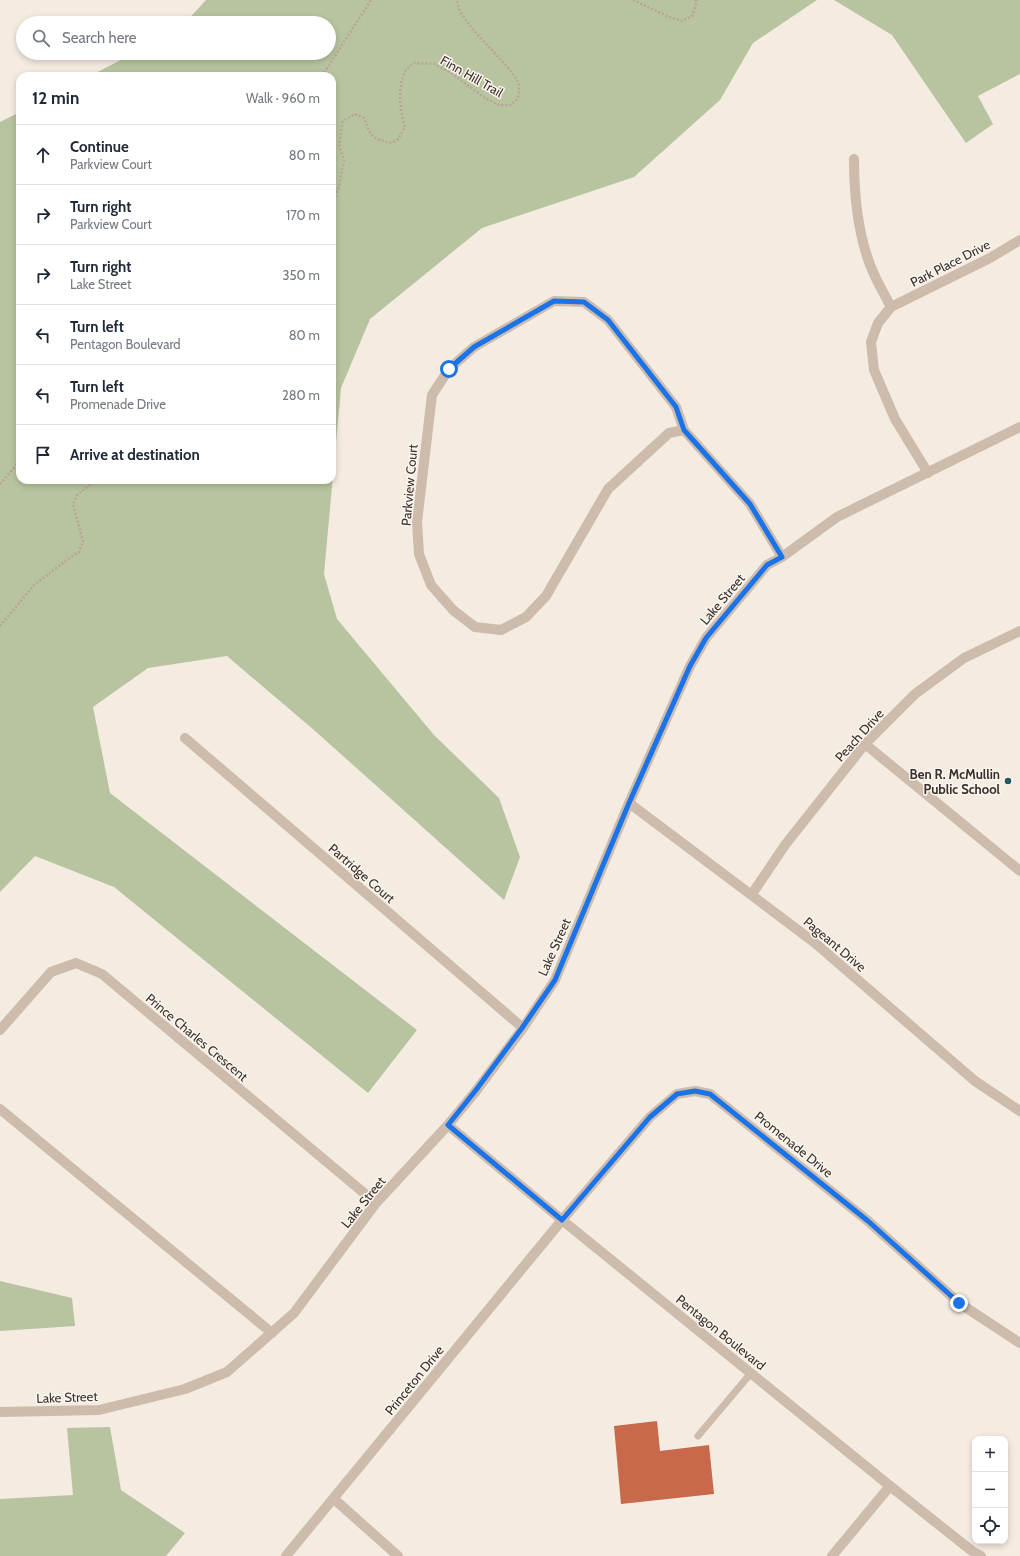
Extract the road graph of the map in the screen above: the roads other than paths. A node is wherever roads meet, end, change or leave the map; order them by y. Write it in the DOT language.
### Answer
graph roads {
  1 [pos="854,159"];
  2 [pos="1020,240"];
  3 [pos="891,307"];
  4 [pos="1020,427"];
  5 [pos="684,430"];
  6 [pos="928,473"];
  7 [pos="782,557"];
  8 [pos="1020,631"];
  9 [pos="185,738"];
  10 [pos="865,744"];
  11 [pos="629,803"];
  12 [pos="1020,871"];
  13 [pos="752,894"];
  14 [pos="522,1028"];
  15 [pos="0,1030"];
  16 [pos="0,1110"];
  17 [pos="1020,1111"];
  18 [pos="448,1125"];
  19 [pos="376,1203"];
  20 [pos="562,1220"];
  21 [pos="272,1333"];
  22 [pos="1020,1343"];
  23 [pos="751,1373"];
  24 [pos="0,1412"];
  25 [pos="698,1436"];
  26 [pos="890,1486"];
  27 [pos="334,1499"];
  28 [pos="286,1556"];
  29 [pos="398,1556"];
  30 [pos="832,1556"];
  31 [pos="981,1556"];
  1 -- 3 [label="street"];
  2 -- 3 [label="street, Park Place Drive"];
  3 -- 6 [label="street"];
  4 -- 6 [label="street, Lake Street"];
  5 -- 5 [label="street, Parkview Court"];
  5 -- 7 [label="street, Parkview Court"];
  6 -- 7 [label="street, Lake Street"];
  7 -- 11 [label="street, Lake Street"];
  8 -- 10 [label="street, Peach Drive"];
  9 -- 14 [label="street, Partridge Court"];
  10 -- 12 [label="street"];
  10 -- 13 [label="street, Peach Drive"];
  11 -- 13 [label="street, Pageant Drive"];
  11 -- 14 [label="street, Lake Street"];
  13 -- 17 [label="street, Pageant Drive"];
  14 -- 18 [label="street, Lake Street"];
  15 -- 19 [label="street, Prince Charles Crescent"];
  16 -- 21 [label="street"];
  18 -- 19 [label="street, Lake Street"];
  18 -- 20 [label="street, Pentagon Boulevard"];
  19 -- 21 [label="street, Lake Street"];
  20 -- 22 [label="street, Promenade Drive"];
  20 -- 23 [label="street, Pentagon Boulevard"];
  20 -- 27 [label="street, Princeton Drive"];
  21 -- 24 [label="street, Lake Street"];
  23 -- 25 [label="lane"];
  23 -- 26 [label="street, Pentagon Boulevard"];
  26 -- 30 [label="street"];
  26 -- 31 [label="street, Pentagon Boulevard"];
  27 -- 28 [label="street, Princeton Drive"];
  27 -- 29 [label="street"];
}
